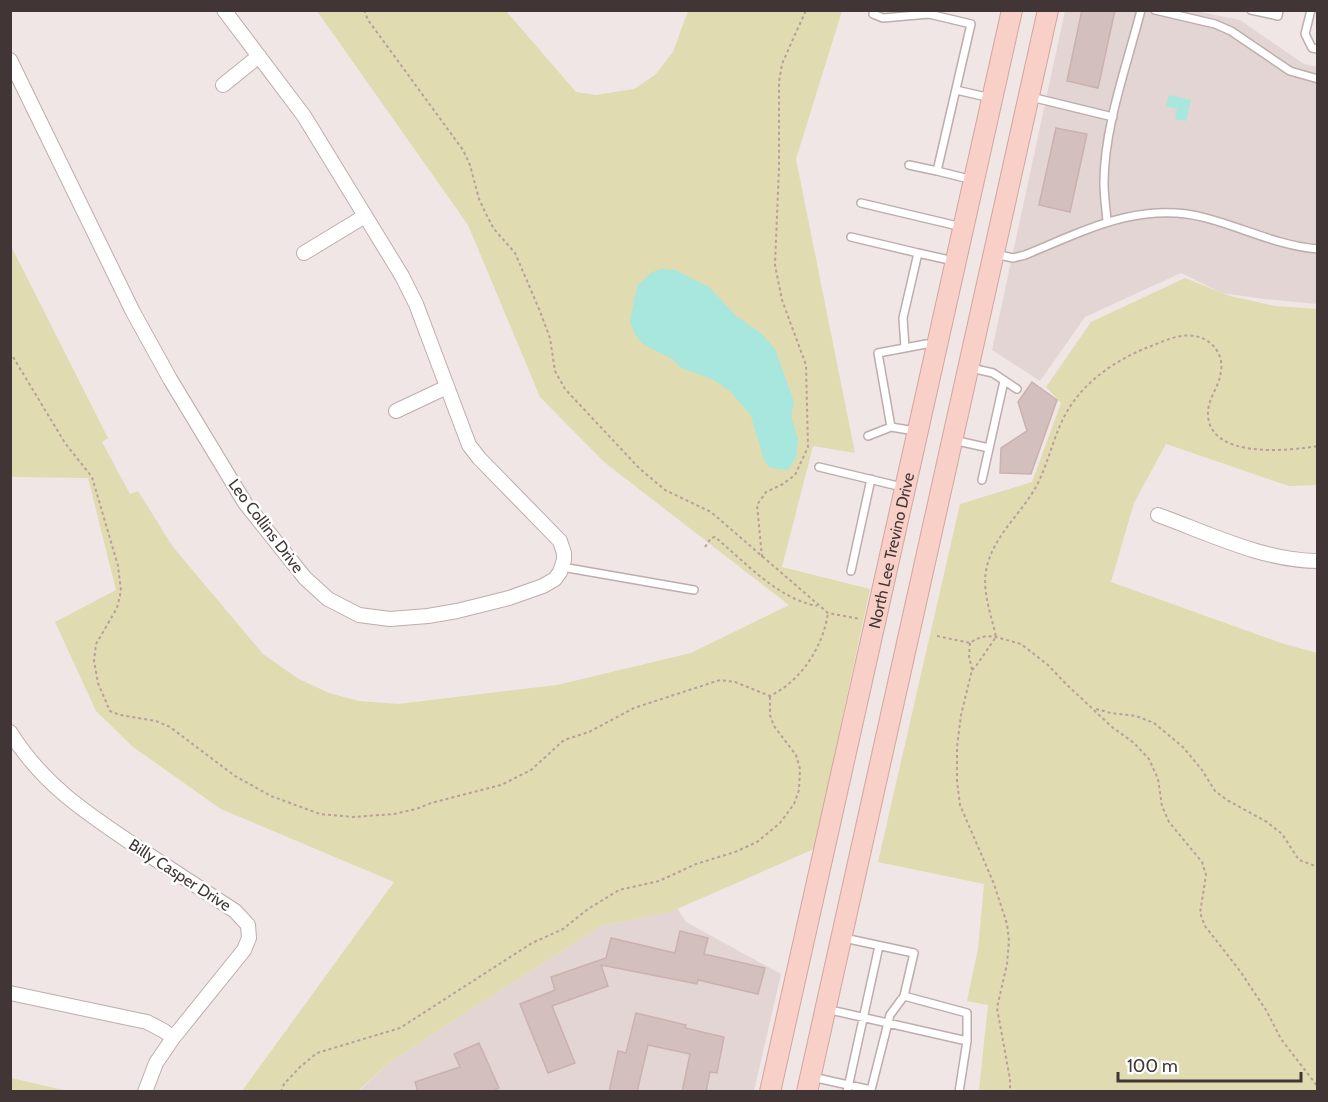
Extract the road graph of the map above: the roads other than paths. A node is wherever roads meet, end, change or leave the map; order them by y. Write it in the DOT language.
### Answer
graph roads {
  1 [pos="224,10"];
  2 [pos="1012,10"];
  3 [pos="1048,10"];
  4 [pos="1141,10"];
  5 [pos="1155,10"];
  6 [pos="1251,10"];
  7 [pos="1279,10"];
  8 [pos="1311,10"];
  9 [pos="873,14"];
  10 [pos="1317,49"];
  11 [pos="259,56"];
  12 [pos="10,60"];
  13 [pos="1317,80"];
  14 [pos="223,85"];
  15 [pos="956,90"];
  16 [pos="1029,96"];
  17 [pos="992,98"];
  18 [pos="1113,117"];
  19 [pos="909,165"];
  20 [pos="937,171"];
  21 [pos="973,180"];
  22 [pos="861,203"];
  23 [pos="365,216"];
  24 [pos="1107,221"];
  25 [pos="962,227"];
  26 [pos="851,237"];
  27 [pos="1317,249"];
  28 [pos="304,253"];
  29 [pos="918,253"];
  30 [pos="993,253"];
  31 [pos="955,262"];
  32 [pos="936,346"];
  33 [pos="904,348"];
  34 [pos="968,367"];
  35 [pos="1004,381"];
  36 [pos="447,387"];
  37 [pos="1017,389"];
  38 [pos="396,411"];
  39 [pos="891,427"];
  40 [pos="917,431"];
  41 [pos="868,436"];
  42 [pos="952,440"];
  43 [pos="989,448"];
  44 [pos="819,467"];
  45 [pos="871,479"];
  46 [pos="982,480"];
  47 [pos="905,487"];
  48 [pos="1158,515"];
  49 [pos="1317,561"];
  50 [pos="562,567"];
  51 [pos="851,571"];
  52 [pos="694,590"];
  53 [pos="10,732"];
  54 [pos="841,938"];
  55 [pos="879,946"];
  56 [pos="10,993"];
  57 [pos="904,996"];
  58 [pos="825,1009"];
  59 [pos="863,1017"];
  60 [pos="888,1023"];
  61 [pos="173,1038"];
  62 [pos="967,1041"];
  63 [pos="808,1084"];
  64 [pos="847,1088"];
  65 [pos="145,1092"];
  66 [pos="771,1092"];
  67 [pos="959,1092"];
  1 -- 11 [label="street"];
  2 -- 17 [label="main road, North Lee Trevino Drive"];
  3 -- 16 [label="main road"];
  4 -- 18 [label="lane"];
  5 -- 13 [label="lane"];
  6 -- 7 [label="lane"];
  8 -- 10 [label="lane"];
  9 -- 15 [label="lane"];
  11 -- 14 [label="street"];
  11 -- 23 [label="street"];
  12 -- 50 [label="street, Leo Collins Drive"];
  15 -- 17 [label="lane"];
  15 -- 20 [label="lane"];
  16 -- 18 [label="lane"];
  16 -- 30 [label="main road"];
  17 -- 21 [label="main road, North Lee Trevino Drive"];
  18 -- 24 [label="lane"];
  19 -- 20 [label="lane"];
  20 -- 21 [label="lane"];
  21 -- 25 [label="main road, North Lee Trevino Drive"];
  22 -- 25 [label="lane"];
  23 -- 28 [label="street"];
  23 -- 36 [label="street"];
  24 -- 27 [label="lane"];
  24 -- 30 [label="lane"];
  25 -- 31 [label="main road, North Lee Trevino Drive"];
  26 -- 29 [label="lane"];
  29 -- 31 [label="lane"];
  29 -- 33 [label="lane"];
  30 -- 34 [label="main road"];
  31 -- 32 [label="main road, North Lee Trevino Drive"];
  32 -- 33 [label="lane"];
  32 -- 40 [label="main road, North Lee Trevino Drive"];
  33 -- 39 [label="lane"];
  34 -- 35 [label="lane"];
  34 -- 42 [label="main road"];
  35 -- 37 [label="lane"];
  35 -- 43 [label="lane"];
  36 -- 38 [label="street"];
  36 -- 50 [label="street"];
  39 -- 40 [label="lane"];
  39 -- 41 [label="lane"];
  40 -- 47 [label="main road, North Lee Trevino Drive"];
  42 -- 43 [label="lane"];
  42 -- 54 [label="main road"];
  43 -- 46 [label="lane"];
  44 -- 45 [label="lane"];
  45 -- 47 [label="lane"];
  45 -- 51 [label="lane"];
  47 -- 66 [label="main road, North Lee Trevino Drive"];
  48 -- 49 [label="street"];
  50 -- 52 [label="lane"];
  53 -- 61 [label="street, Billy Casper Drive"];
  54 -- 55 [label="lane"];
  54 -- 58 [label="main road"];
  55 -- 57 [label="lane"];
  55 -- 59 [label="lane"];
  56 -- 61 [label="street"];
  57 -- 60 [label="lane"];
  57 -- 62 [label="lane"];
  58 -- 59 [label="lane"];
  58 -- 63 [label="main road"];
  59 -- 60 [label="lane"];
  59 -- 64 [label="lane"];
  60 -- 62 [label="lane"];
  60 -- 64 [label="lane"];
  61 -- 65 [label="street, Billy Casper Drive"];
  62 -- 67 [label="lane"];
  63 -- 64 [label="lane"];
}
